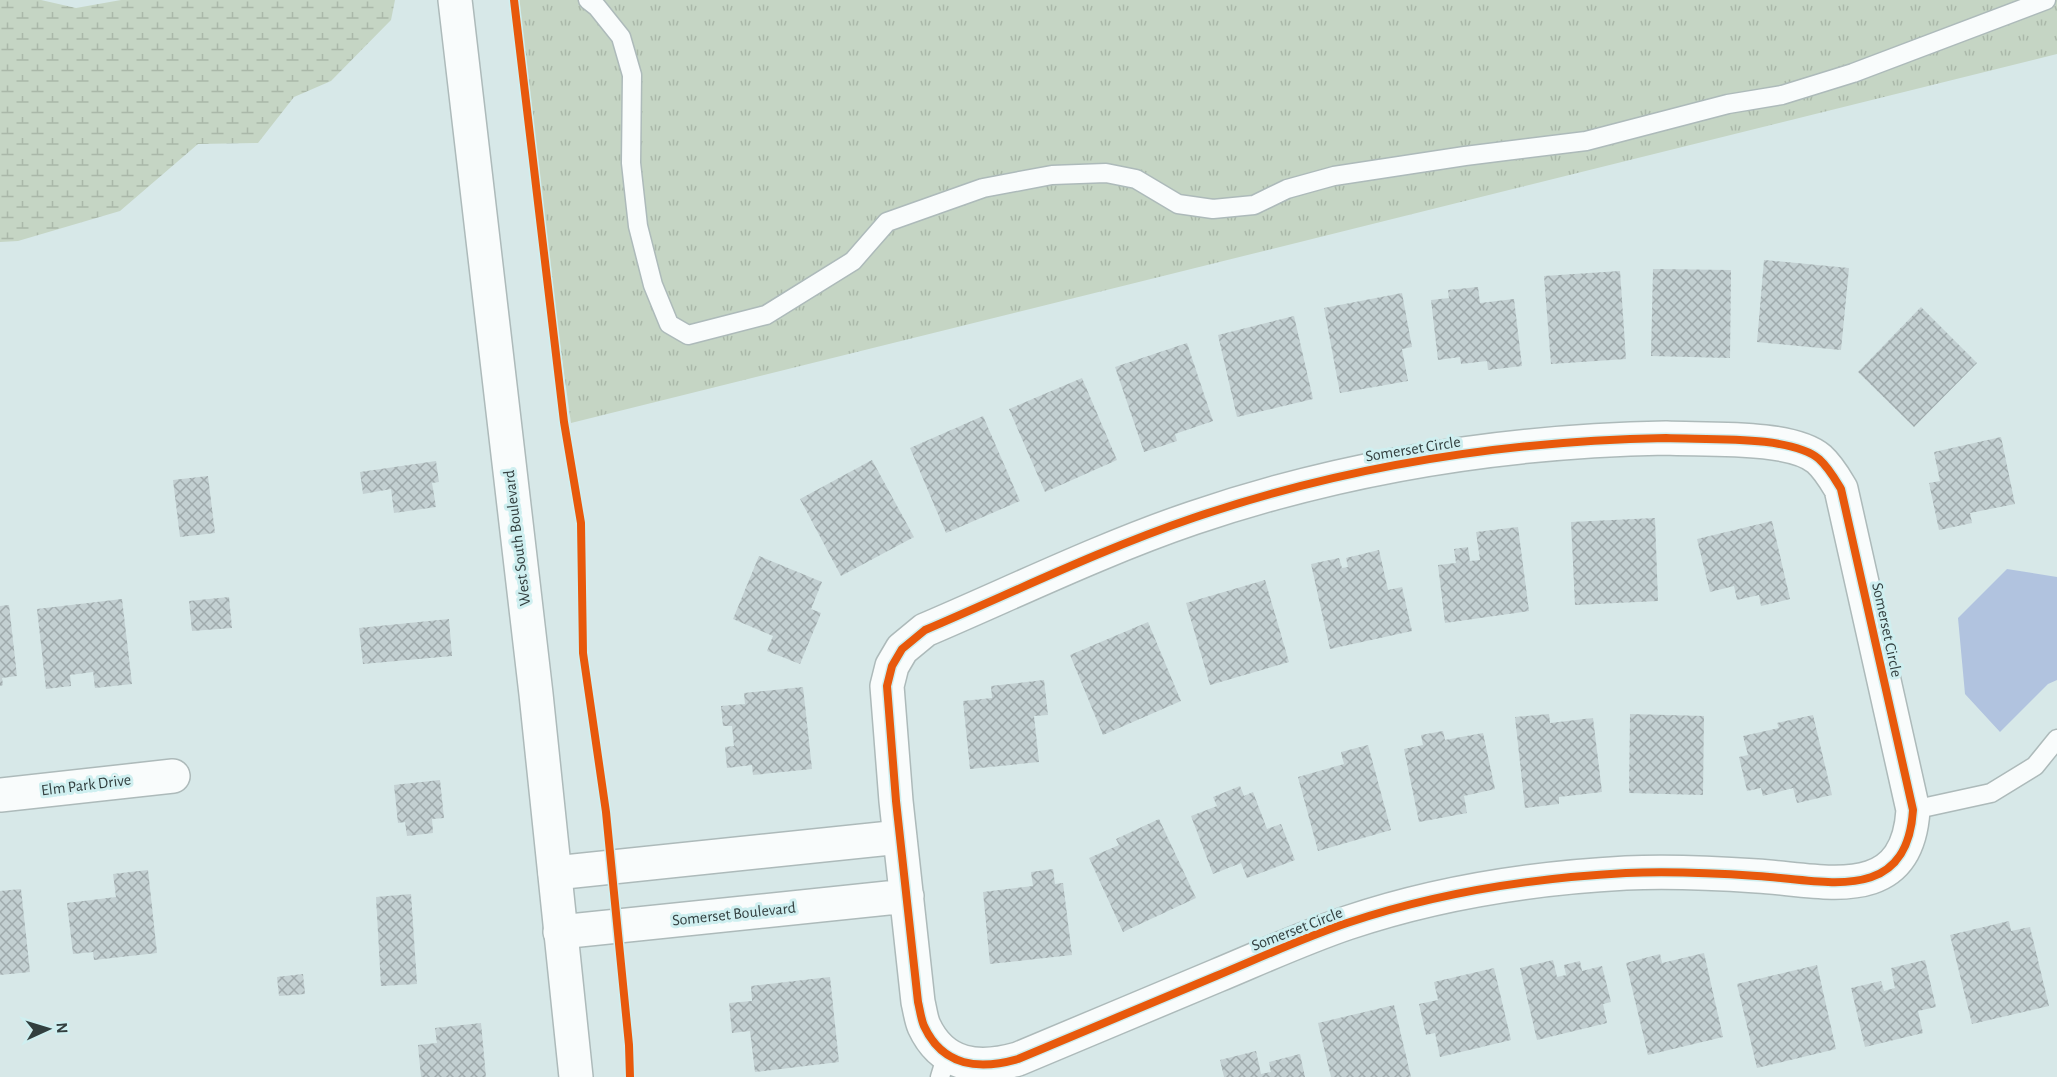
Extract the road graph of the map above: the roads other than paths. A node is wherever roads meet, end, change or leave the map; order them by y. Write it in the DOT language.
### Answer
graph roads {
  1 [pos="455,0"];
  2 [pos="588,0"];
  3 [pos="2046,0"];
  4 [pos="2057,739"];
  5 [pos="173,776"];
  6 [pos="0,795"];
  7 [pos="1913,810"];
  8 [pos="900,837"];
  9 [pos="555,873"];
  10 [pos="907,896"];
  11 [pos="560,932"];
  12 [pos="944,1065"];
  13 [pos="576,1077"];
  1 -- 9 [label="street, West South Boulevard"];
  2 -- 3 [label="lane"];
  4 -- 7 [label="lane"];
  5 -- 6 [label="street, Elm Park Drive"];
  7 -- 8 [label="street, Somerset Circle"];
  7 -- 12 [label="street, Somerset Circle"];
  8 -- 9 [label="street"];
  8 -- 10 [label="street, Somerset Circle"];
  9 -- 11 [label="street, West South Boulevard"];
  10 -- 11 [label="street, Somerset Boulevard"];
  10 -- 12 [label="street, Somerset Circle"];
  11 -- 13 [label="street, West South Boulevard"];
}
